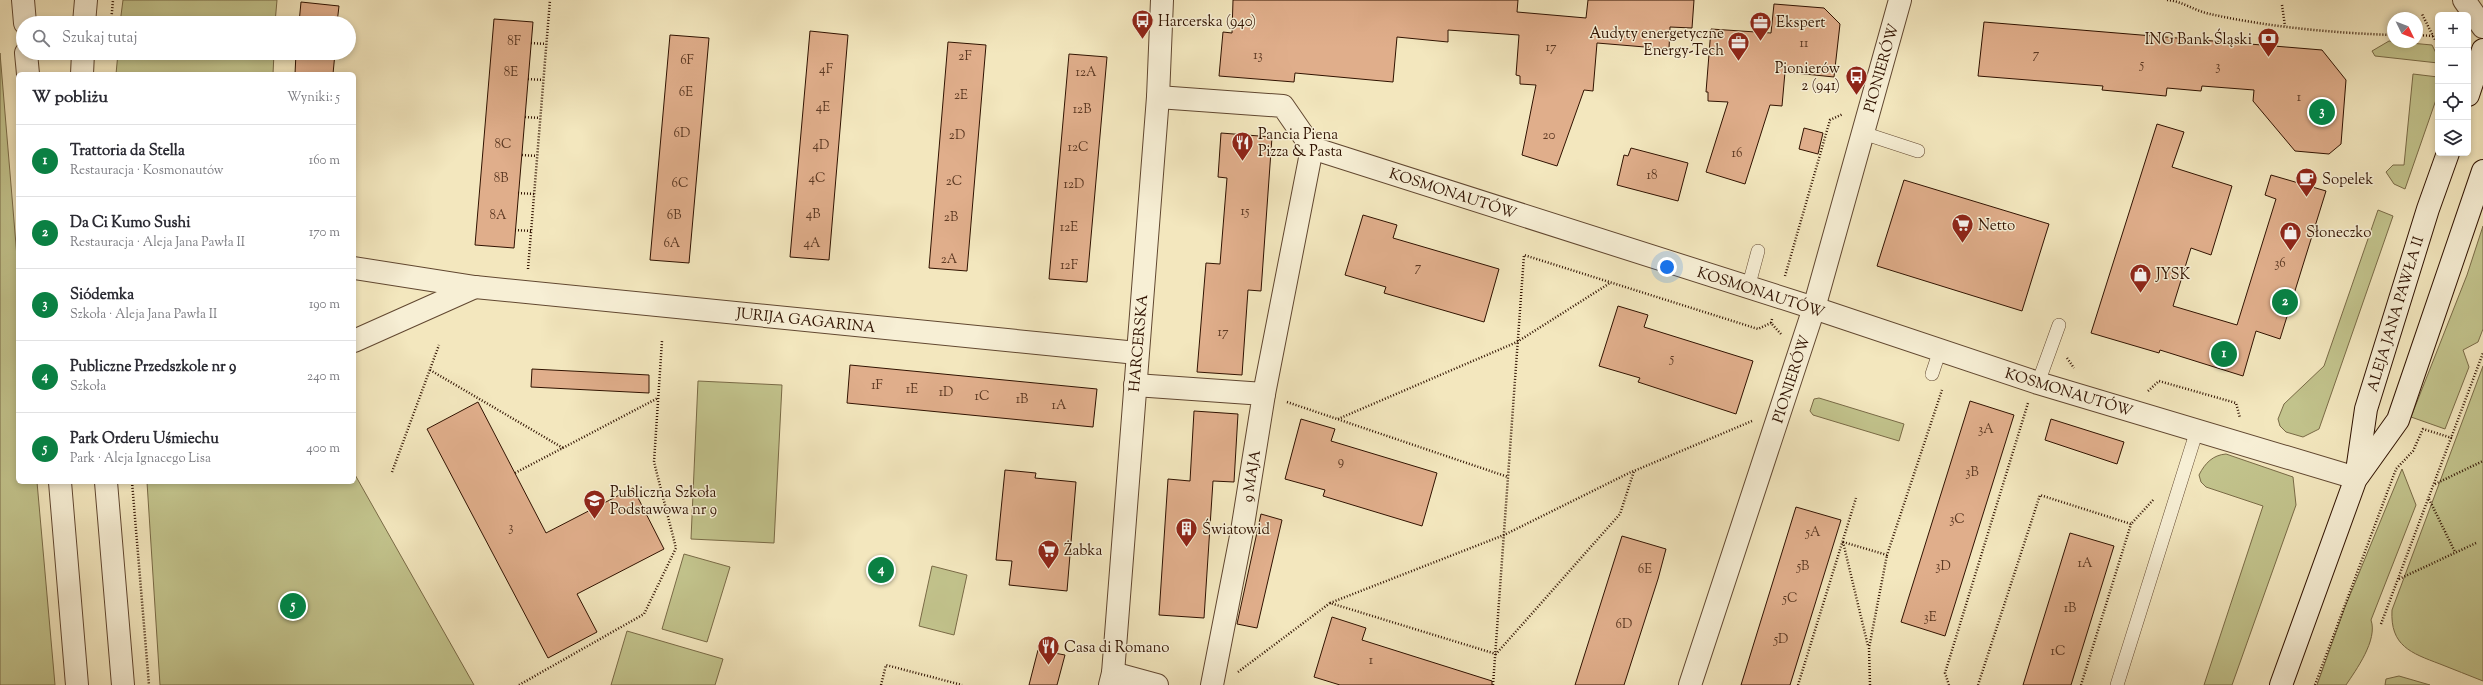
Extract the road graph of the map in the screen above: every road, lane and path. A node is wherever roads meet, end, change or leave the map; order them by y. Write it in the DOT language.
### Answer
graph roads {
  1 [pos="23,0"];
  2 [pos="86,0"];
  3 [pos="113,0"];
  4 [pos="550,0"];
  5 [pos="1162,0"];
  6 [pos="1900,0"];
  7 [pos="2166,0"];
  8 [pos="2464,0"];
  9 [pos="2282,5"];
  10 [pos="24,16"];
  11 [pos="85,16"];
  12 [pos="112,16"];
  13 [pos="2423,16"];
  14 [pos="2285,26"];
  15 [pos="2483,27"];
  16 [pos="2387,35"];
  17 [pos="2423,35"];
  18 [pos="2434,36"];
  19 [pos="531,43"];
  20 [pos="546,44"];
  21 [pos="2483,50"];
  22 [pos="27,60"];
  23 [pos="83,60"];
  24 [pos="28,72"];
  25 [pos="82,72"];
  26 [pos="528,79"];
  27 [pos="543,80"];
  28 [pos="2471,86"];
  29 [pos="1158,97"];
  30 [pos="1850,110"];
  31 [pos="525,117"];
  32 [pos="540,118"];
  33 [pos="1863,133"];
  34 [pos="1312,148"];
  35 [pos="1918,151"];
  36 [pos="522,154"];
  37 [pos="537,156"];
  38 [pos="2447,156"];
  39 [pos="2483,171"];
  40 [pos="518,192"];
  41 [pos="534,194"];
  42 [pos="515,230"];
  43 [pos="531,231"];
  44 [pos="1758,251"];
  45 [pos="356,268"];
  46 [pos="1610,282"];
  47 [pos="475,287"];
  48 [pos="1748,288"];
  49 [pos="526,293"];
  50 [pos="1779,297"];
  51 [pos="1814,308"];
  52 [pos="1771,323"];
  53 [pos="2059,325"];
  54 [pos="1782,336"];
  55 [pos="356,340"];
  56 [pos="662,340"];
  57 [pos="1517,342"];
  58 [pos="439,345"];
  59 [pos="1940,350"];
  60 [pos="1137,353"];
  61 [pos="2049,353"];
  62 [pos="2483,353"];
  63 [pos="2483,366"];
  64 [pos="2477,368"];
  65 [pos="430,370"];
  66 [pos="2078,372"];
  67 [pos="1932,374"];
  68 [pos="1945,383"];
  69 [pos="2038,383"];
  70 [pos="1135,385"];
  71 [pos="2146,393"];
  72 [pos="1264,394"];
  73 [pos="658,398"];
  74 [pos="2021,399"];
  75 [pos="1338,419"];
  76 [pos="1755,420"];
  77 [pos="2241,422"];
  78 [pos="2197,430"];
  79 [pos="2452,438"];
  80 [pos="563,448"];
  81 [pos="2483,461"];
  82 [pos="1634,471"];
  83 [pos="392,472"];
  84 [pos="515,473"];
  85 [pos="1508,477"];
  86 [pos="2356,478"];
  87 [pos="60,484"];
  88 [pos="106,484"];
  89 [pos="132,484"];
  90 [pos="2434,485"];
  91 [pos="2179,489"];
  92 [pos="1856,498"];
  93 [pos="2429,498"];
  94 [pos="2131,524"];
  95 [pos="1504,535"];
  96 [pos="1843,542"];
  97 [pos="2476,543"];
  98 [pos="2455,552"];
  99 [pos="1887,555"];
  100 [pos="2398,579"];
  101 [pos="1330,603"];
  102 [pos="2381,624"];
  103 [pos="1869,648"];
  104 [pos="1496,654"];
  105 [pos="1236,674"];
  106 [pos="1112,679"];
  107 [pos="78,685"];
  108 [pos="123,685"];
  109 [pos="149,685"];
  110 [pos="519,685"];
  111 [pos="881,685"];
  112 [pos="962,685"];
  113 [pos="1157,685"];
  114 [pos="1212,685"];
  115 [pos="1493,685"];
  116 [pos="1690,685"];
  117 [pos="1798,685"];
  118 [pos="1870,685"];
  119 [pos="1949,685"];
  120 [pos="1978,685"];
  121 [pos="2081,685"];
  122 [pos="2117,685"];
  123 [pos="2281,685"];
  124 [pos="2315,685"];
  1 -- 10 [label="street"];
  2 -- 11 [label="street"];
  3 -- 12 [label="path"];
  4 -- 20 [label="path"];
  5 -- 29 [label="street, HARCERSKA"];
  6 -- 33 [label="street, PIONIERÓW"];
  7 -- 14 [label="path"];
  8 -- 15 [label="street"];
  9 -- 14 [label="path"];
  13 -- 18 [label="path"];
  14 -- 16 [label="path"];
  17 -- 18 [label="path"];
  19 -- 20 [label="path"];
  20 -- 27 [label="path"];
  21 -- 28 [label="street"];
  22 -- 24 [label="street"];
  23 -- 25 [label="street"];
  26 -- 27 [label="path"];
  27 -- 32 [label="path"];
  29 -- 34 [label="street"];
  29 -- 60 [label="street, HARCERSKA"];
  30 -- 50 [label="path"];
  31 -- 32 [label="path"];
  32 -- 37 [label="path"];
  33 -- 35 [label="lane"];
  33 -- 51 [label="street, PIONIERÓW"];
  34 -- 48 [label="street, KOSMONAUTÓW"];
  34 -- 72 [label="street, 9 MAJA"];
  36 -- 37 [label="path"];
  37 -- 41 [label="path"];
  38 -- 86 [label="street, ALEJA JANA PAWŁA II"];
  39 -- 86 [label="street, ALEJA JANA PAWŁA II"];
  40 -- 41 [label="path"];
  41 -- 43 [label="path"];
  42 -- 43 [label="path"];
  43 -- 49 [label="path"];
  44 -- 48 [label="lane"];
  45 -- 47 [label="street, JURIJA GAGARINA"];
  46 -- 52 [label="path"];
  46 -- 57 [label="path"];
  46 -- 57 [label="path"];
  47 -- 49 [label="street, JURIJA GAGARINA"];
  47 -- 55 [label="street"];
  48 -- 50 [label="street, KOSMONAUTÓW"];
  49 -- 60 [label="street, JURIJA GAGARINA"];
  50 -- 51 [label="street, KOSMONAUTÓW"];
  50 -- 52 [label="path"];
  51 -- 59 [label="street, KOSMONAUTÓW"];
  51 -- 116 [label="street, PIONIERÓW"];
  52 -- 54 [label="path"];
  53 -- 61 [label="lane"];
  56 -- 73 [label="path"];
  57 -- 75 [label="path"];
  57 -- 85 [label="path"];
  58 -- 65 [label="path"];
  59 -- 67 [label="lane"];
  59 -- 69 [label="street, KOSMONAUTÓW"];
  60 -- 70 [label="street, HARCERSKA"];
  61 -- 66 [label="path"];
  61 -- 69 [label="lane"];
  62 -- 64 [label="path"];
  63 -- 64 [label="path"];
  64 -- 79 [label="path"];
  65 -- 80 [label="path"];
  65 -- 83 [label="path"];
  68 -- 99 [label="path"];
  69 -- 78 [label="street, KOSMONAUTÓW"];
  70 -- 72 [label="street"];
  70 -- 106 [label="street, HARCERSKA"];
  71 -- 77 [label="path"];
  72 -- 75 [label="path"];
  72 -- 114 [label="street, 9 MAJA"];
  73 -- 80 [label="path"];
  73 -- 110 [label="path"];
  74 -- 119 [label="path"];
  75 -- 85 [label="path"];
  76 -- 82 [label="path"];
  78 -- 86 [label="street, KOSMONAUTÓW"];
  78 -- 91 [label="lane"];
  79 -- 90 [label="path"];
  79 -- 124 [label="path"];
  80 -- 84 [label="path"];
  81 -- 90 [label="path"];
  82 -- 95 [label="path"];
  82 -- 104 [label="path"];
  85 -- 95 [label="path"];
  86 -- 123 [label="street, ALEJA JANA PAWŁA II"];
  87 -- 107 [label="street"];
  88 -- 108 [label="street"];
  89 -- 109 [label="path"];
  90 -- 93 [label="path"];
  91 -- 94 [label="path"];
  91 -- 122 [label="lane"];
  92 -- 96 [label="path"];
  93 -- 98 [label="path"];
  93 -- 100 [label="path"];
  94 -- 120 [label="path"];
  94 -- 121 [label="path"];
  95 -- 101 [label="path"];
  95 -- 104 [label="path"];
  96 -- 99 [label="path"];
  96 -- 103 [label="path"];
  96 -- 117 [label="path"];
  97 -- 98 [label="path"];
  98 -- 100 [label="path"];
  99 -- 103 [label="path"];
  100 -- 102 [label="path"];
  101 -- 104 [label="path"];
  101 -- 105 [label="path"];
  103 -- 118 [label="path"];
  104 -- 115 [label="path"];
  106 -- 113 [label="street"];
  111 -- 112 [label="path"];
}
